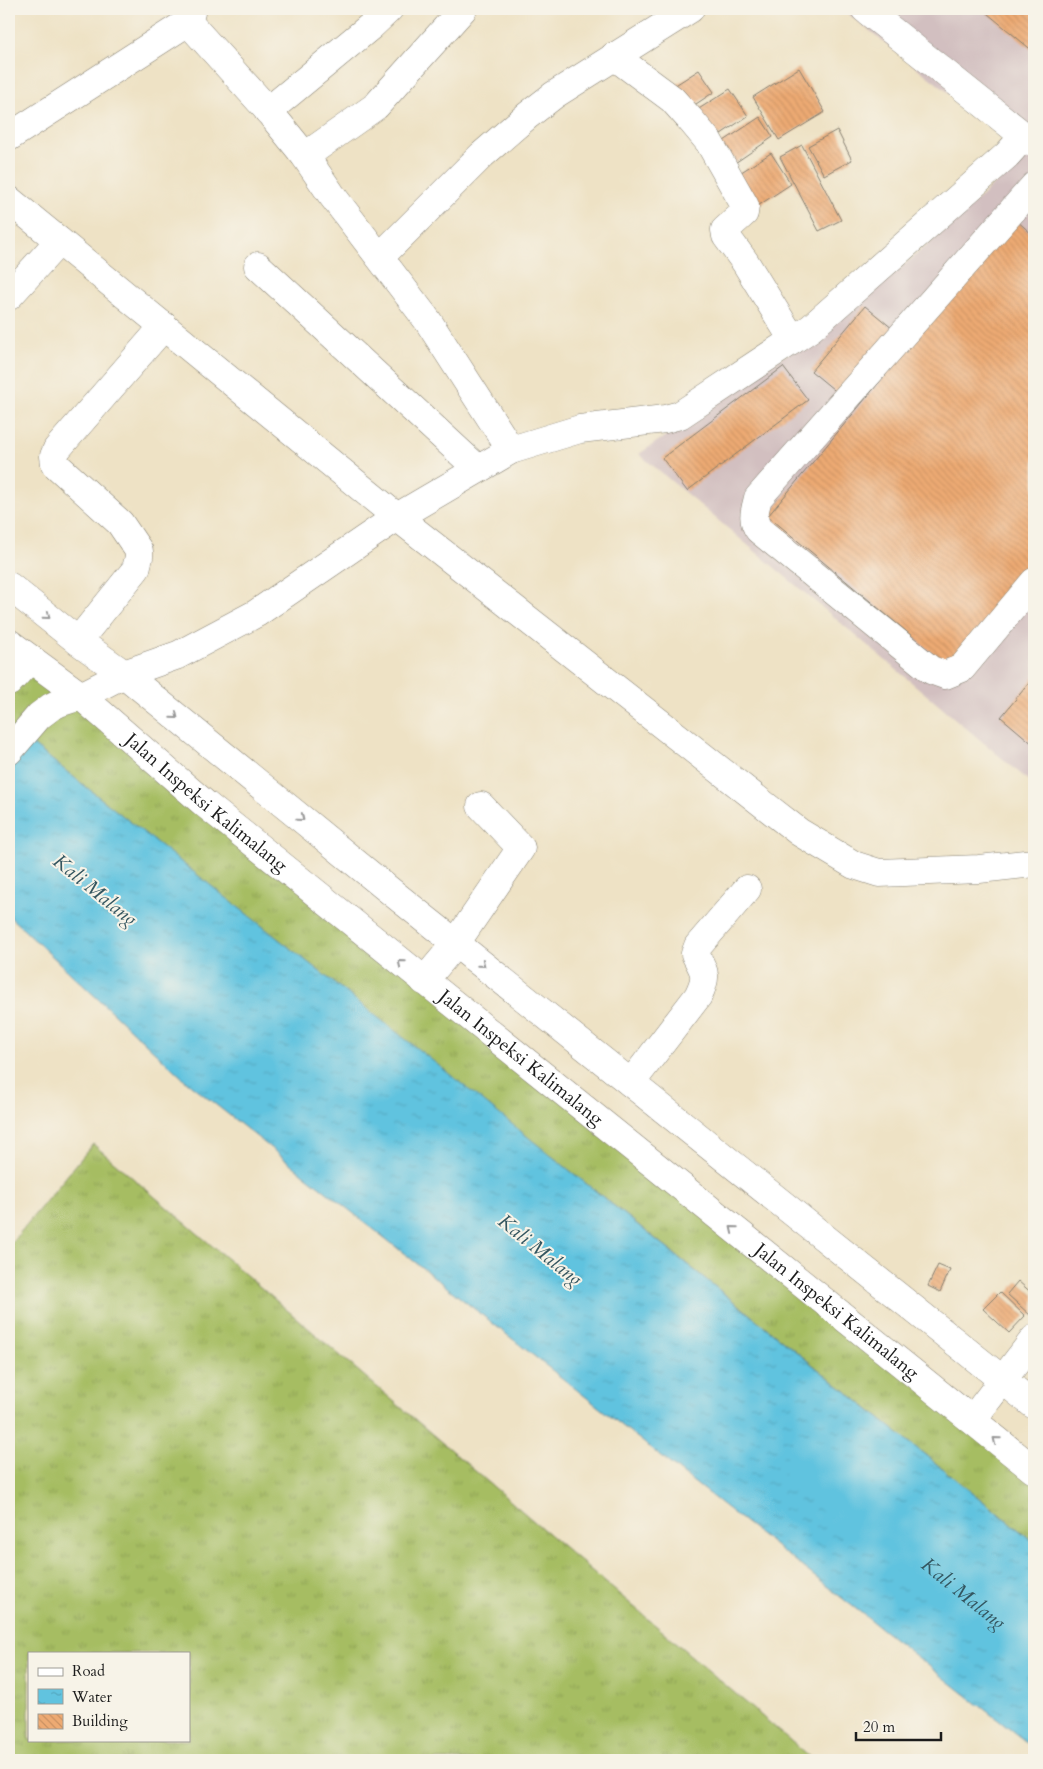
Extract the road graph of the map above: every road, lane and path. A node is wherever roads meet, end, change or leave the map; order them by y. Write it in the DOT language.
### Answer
graph roads {
  1 [pos="389,9"];
  2 [pos="463,9"];
  3 [pos="690,9"];
  4 [pos="865,9"];
  5 [pos="190,15"];
  6 [pos="614,56"];
  7 [pos="268,112"];
  8 [pos="9,137"];
  9 [pos="1029,139"];
  10 [pos="305,156"];
  11 [pos="9,200"];
  12 [pos="1030,201"];
  13 [pos="59,241"];
  14 [pos="380,257"];
  15 [pos="258,266"];
  16 [pos="9,296"];
  17 [pos="164,326"];
  18 [pos="793,340"];
  19 [pos="511,450"];
  20 [pos="478,469"];
  21 [pos="397,517"];
  22 [pos="1034,582"];
  23 [pos="9,586"];
  24 [pos="78,642"];
  25 [pos="9,643"];
  26 [pos="30,659"];
  27 [pos="124,674"];
  28 [pos="9,682"];
  29 [pos="82,696"];
  30 [pos="9,751"];
  31 [pos="482,806"];
  32 [pos="1034,863"];
  33 [pos="747,889"];
  34 [pos="456,943"];
  35 [pos="424,981"];
  36 [pos="631,1083"];
  37 [pos="1034,1339"];
  38 [pos="1003,1380"];
  39 [pos="1034,1405"];
  40 [pos="972,1420"];
  41 [pos="1034,1470"];
  1 -- 7 [label="street"];
  2 -- 10 [label="street"];
  3 -- 6 [label="street"];
  4 -- 9 [label="street"];
  5 -- 7 [label="street"];
  5 -- 8 [label="street"];
  6 -- 14 [label="street"];
  6 -- 18 [label="street"];
  7 -- 10 [label="street"];
  9 -- 18 [label="street"];
  10 -- 14 [label="street"];
  11 -- 13 [label="street"];
  12 -- 22 [label="street"];
  13 -- 16 [label="street"];
  13 -- 17 [label="street"];
  14 -- 19 [label="street"];
  15 -- 20 [label="street"];
  17 -- 21 [label="street"];
  17 -- 24 [label="street"];
  18 -- 19 [label="street"];
  19 -- 20 [label="street"];
  20 -- 21 [label="street"];
  21 -- 27 [label="street"];
  21 -- 32 [label="street"];
  23 -- 24 [label="street, one-way"];
  24 -- 27 [label="street"];
  25 -- 26 [label="street, Jalan Inspeksi Kalimalang"];
  26 -- 28 [label="street"];
  26 -- 29 [label="street, Jalan Inspeksi Kalimalang"];
  27 -- 29 [label="street"];
  27 -- 34 [label="street, one-way"];
  29 -- 30 [label="street"];
  35 -- 29 [label="street, Jalan Inspeksi Kalimalang, one-way"];
  31 -- 34 [label="street"];
  33 -- 36 [label="street"];
  34 -- 35 [label="street"];
  34 -- 36 [label="street, one-way"];
  40 -- 35 [label="street, Jalan Inspeksi Kalimalang, one-way"];
  36 -- 38 [label="street"];
  37 -- 38 [label="street"];
  38 -- 39 [label="street"];
  38 -- 40 [label="street"];
  41 -- 40 [label="street, Jalan Inspeksi Kalimalang, one-way"];
}
